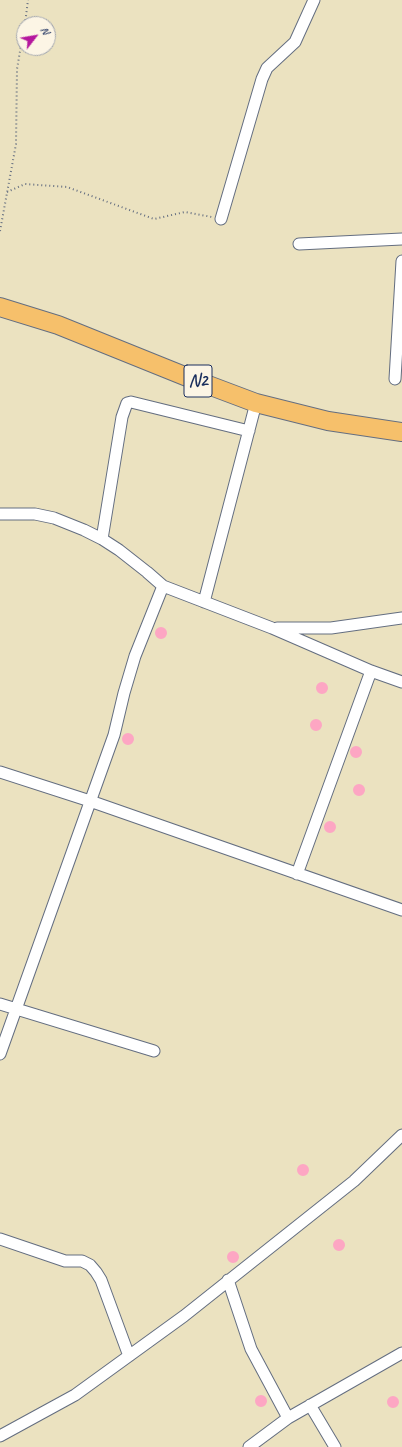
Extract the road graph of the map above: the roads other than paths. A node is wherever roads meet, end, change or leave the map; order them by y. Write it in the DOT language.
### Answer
graph roads {
  1 [pos="314,0"];
  2 [pos="221,219"];
  3 [pos="402,240"];
  4 [pos="299,244"];
  5 [pos="402,260"];
  6 [pos="0,307"];
  7 [pos="395,379"];
  8 [pos="256,404"];
  9 [pos="249,431"];
  10 [pos="402,432"];
  11 [pos="0,514"];
  12 [pos="102,539"];
  13 [pos="163,586"];
  14 [pos="204,602"];
  15 [pos="402,618"];
  16 [pos="272,628"];
  17 [pos="371,671"];
  18 [pos="402,682"];
  19 [pos="0,772"];
  20 [pos="90,801"];
  21 [pos="297,874"];
  22 [pos="402,910"];
  23 [pos="0,1004"];
  24 [pos="15,1009"];
  25 [pos="154,1051"];
  26 [pos="0,1054"];
  27 [pos="402,1135"];
  28 [pos="0,1239"];
  29 [pos="228,1280"];
  30 [pos="402,1353"];
  31 [pos="129,1356"];
  32 [pos="310,1405"];
  33 [pos="288,1418"];
  34 [pos="0,1436"];
  35 [pos="249,1447"];
  36 [pos="335,1447"];
  1 -- 2 [label="street"];
  3 -- 4 [label="street"];
  5 -- 7 [label="street"];
  6 -- 8 [label="highway, N2"];
  8 -- 9 [label="street"];
  8 -- 10 [label="highway, N2"];
  9 -- 12 [label="street"];
  9 -- 14 [label="street"];
  11 -- 12 [label="street"];
  12 -- 13 [label="street"];
  13 -- 14 [label="street"];
  13 -- 20 [label="street"];
  14 -- 16 [label="street"];
  15 -- 16 [label="street"];
  16 -- 17 [label="street"];
  17 -- 18 [label="street"];
  17 -- 21 [label="street"];
  19 -- 20 [label="street"];
  20 -- 21 [label="street"];
  20 -- 24 [label="street"];
  21 -- 22 [label="street"];
  23 -- 24 [label="street"];
  24 -- 25 [label="street"];
  24 -- 26 [label="street"];
  27 -- 29 [label="street"];
  28 -- 31 [label="street"];
  29 -- 31 [label="street"];
  29 -- 33 [label="street"];
  30 -- 32 [label="street"];
  31 -- 34 [label="street"];
  32 -- 33 [label="street"];
  32 -- 36 [label="street"];
  33 -- 35 [label="street"];
}
